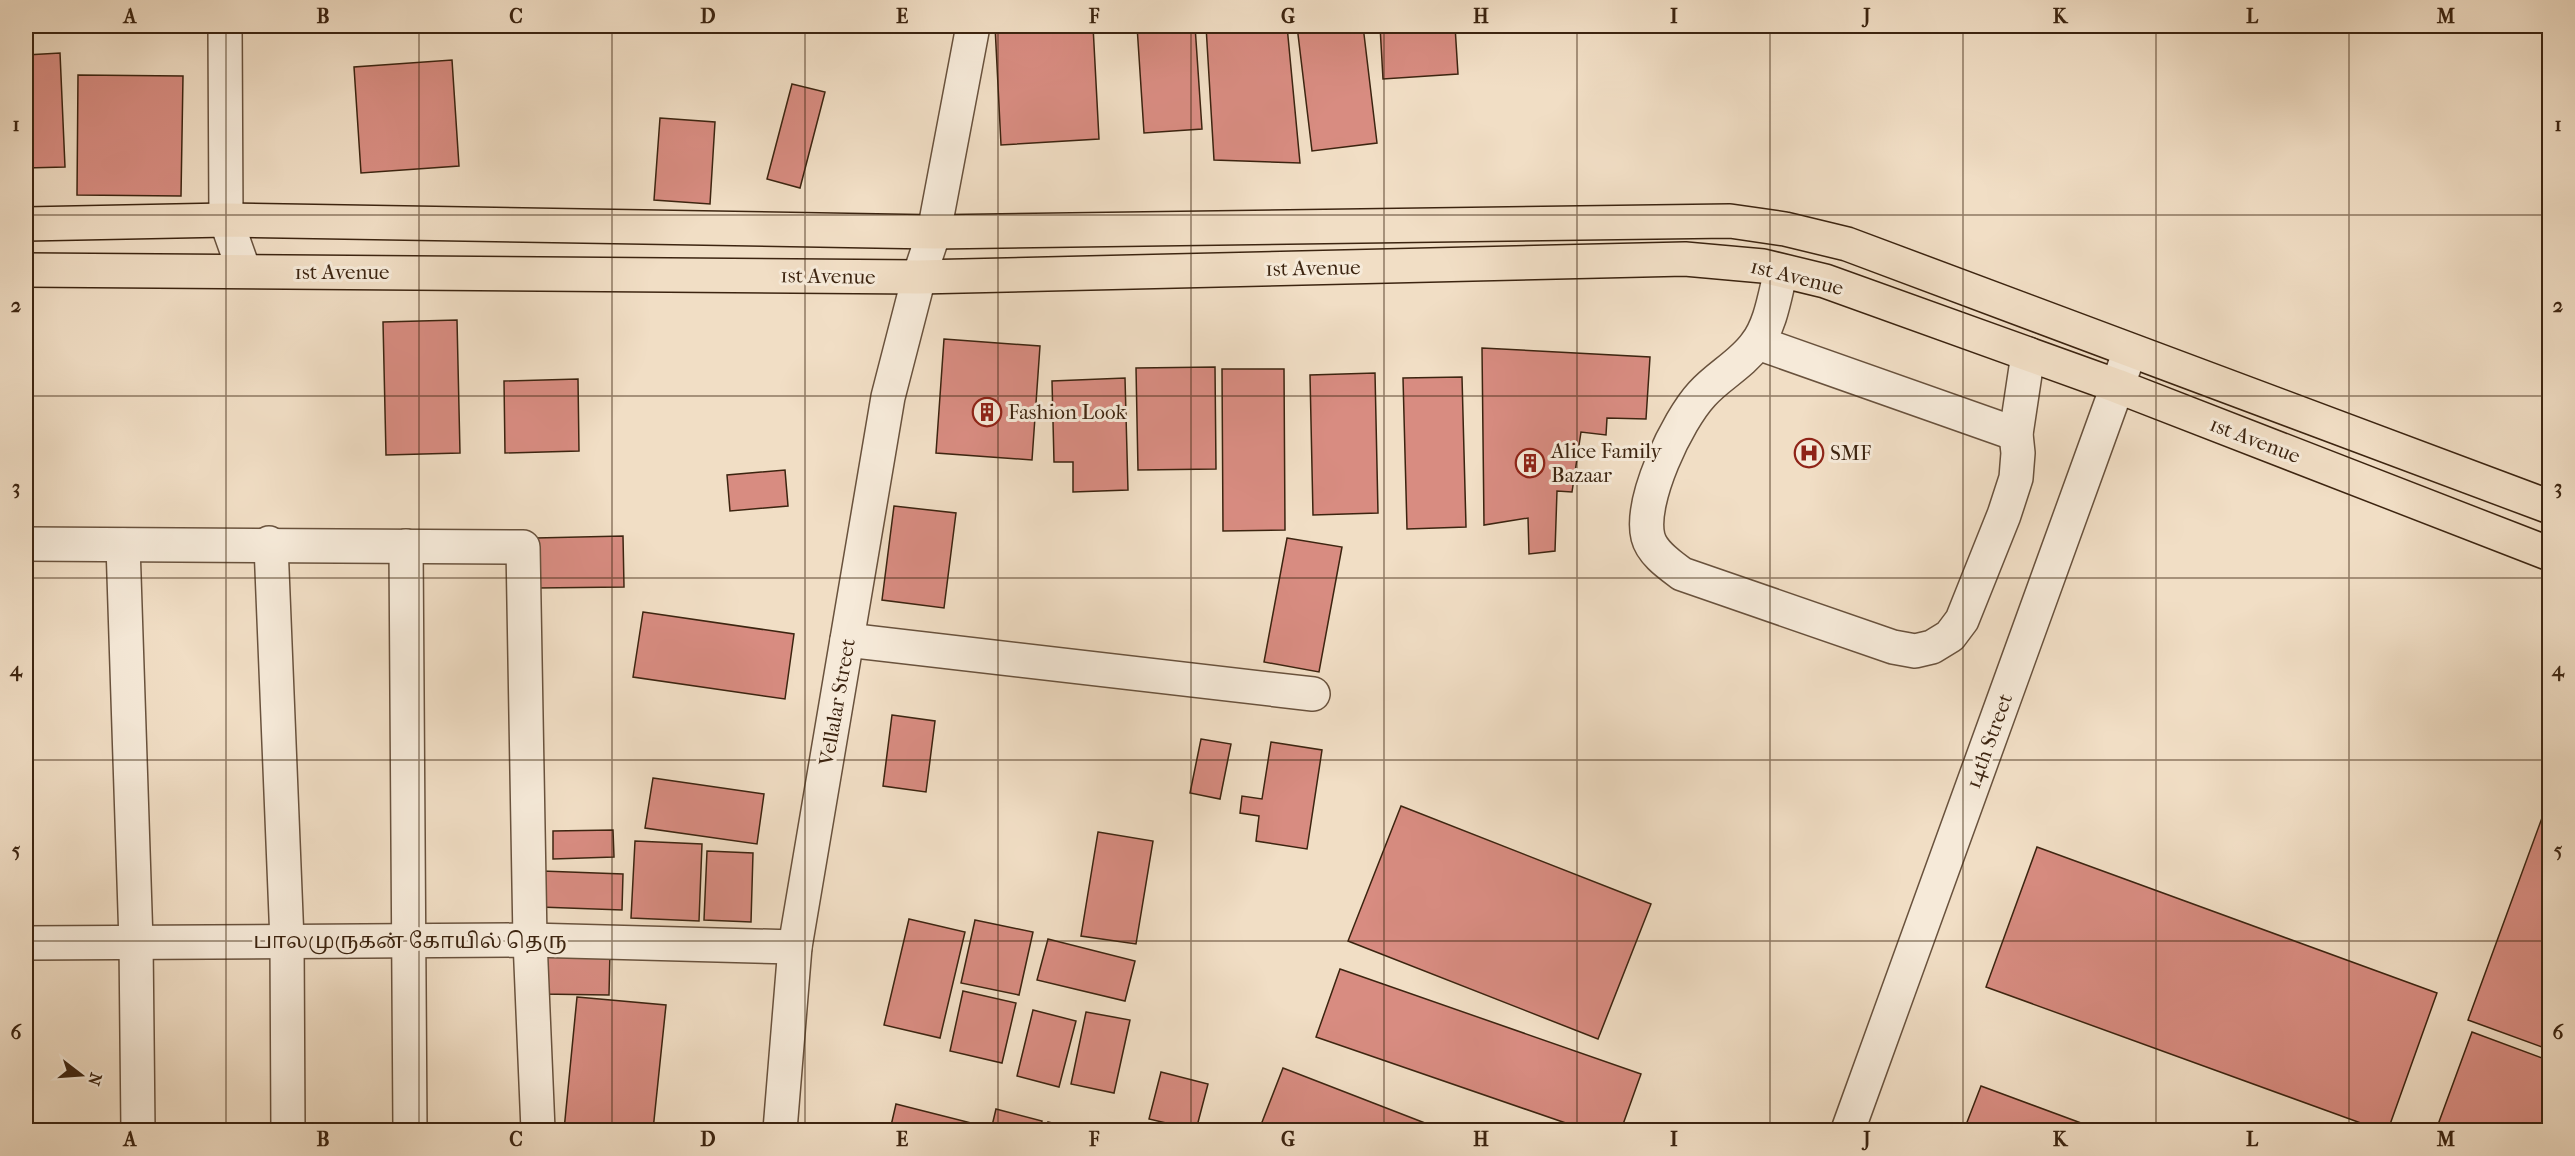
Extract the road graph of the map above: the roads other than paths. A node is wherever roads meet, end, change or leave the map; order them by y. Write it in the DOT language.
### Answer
graph roads {
  1 [pos="225,26"];
  2 [pos="972,26"];
  3 [pos="226,220"];
  4 [pos="26,224"];
  5 [pos="934,232"];
  6 [pos="26,270"];
  7 [pos="244,271"];
  8 [pos="1781,271"];
  9 [pos="919,277"];
  10 [pos="1758,342"];
  11 [pos="2130,351"];
  12 [pos="2028,354"];
  13 [pos="2117,386"];
  14 [pos="2016,434"];
  15 [pos="2550,507"];
  16 [pos="26,544"];
  17 [pos="270,544"];
  18 [pos="123,545"];
  19 [pos="406,546"];
  20 [pos="2550,554"];
  21 [pos="848,640"];
  22 [pos="1312,694"];
  23 [pos="530,940"];
  24 [pos="287,941"];
  25 [pos="410,941"];
  26 [pos="136,942"];
  27 [pos="26,943"];
  28 [pos="795,947"];
  29 [pos="138,1131"];
  30 [pos="288,1131"];
  31 [pos="410,1131"];
  32 [pos="538,1131"];
  33 [pos="780,1131"];
  34 [pos="1848,1131"];
  1 -- 3 [label="street"];
  2 -- 5 [label="street, Vellalar Street"];
  3 -- 4 [label="main road, 1st Avenue"];
  3 -- 5 [label="main road, 1st Avenue"];
  3 -- 7 [label="street"];
  5 -- 9 [label="street, Vellalar Street"];
  5 -- 11 [label="main road, 1st Avenue"];
  6 -- 7 [label="main road, 1st Avenue"];
  7 -- 9 [label="main road, 1st Avenue"];
  8 -- 9 [label="main road, 1st Avenue"];
  8 -- 10 [label="street"];
  8 -- 12 [label="main road, 1st Avenue"];
  9 -- 21 [label="street, Vellalar Street"];
  10 -- 14 [label="street"];
  10 -- 14 [label="street"];
  11 -- 13 [label="street, 14th Street"];
  11 -- 15 [label="main road, 1st Avenue"];
  12 -- 13 [label="main road, 1st Avenue"];
  12 -- 14 [label="street"];
  13 -- 20 [label="main road, 1st Avenue"];
  13 -- 34 [label="street, 14th Street"];
  16 -- 18 [label="street"];
  17 -- 18 [label="street"];
  17 -- 19 [label="street"];
  17 -- 24 [label="street"];
  18 -- 26 [label="street"];
  19 -- 23 [label="street"];
  19 -- 25 [label="street"];
  21 -- 22 [label="street"];
  21 -- 28 [label="street, Vellalar Street"];
  23 -- 25 [label="street, பாலமுருகன் கோயில் தெரு"];
  23 -- 28 [label="street, பாலமுருகன் கோயில் தெரு"];
  23 -- 32 [label="street"];
  24 -- 25 [label="street, பாலமுருகன் கோயில் தெரு"];
  24 -- 26 [label="street, பாலமுருகன் கோயில் தெரு"];
  24 -- 30 [label="street"];
  25 -- 31 [label="street"];
  26 -- 27 [label="street, பாலமுருகன் கோயில் தெரு"];
  26 -- 29 [label="street"];
  28 -- 33 [label="street, Vellalar Street"];
}
